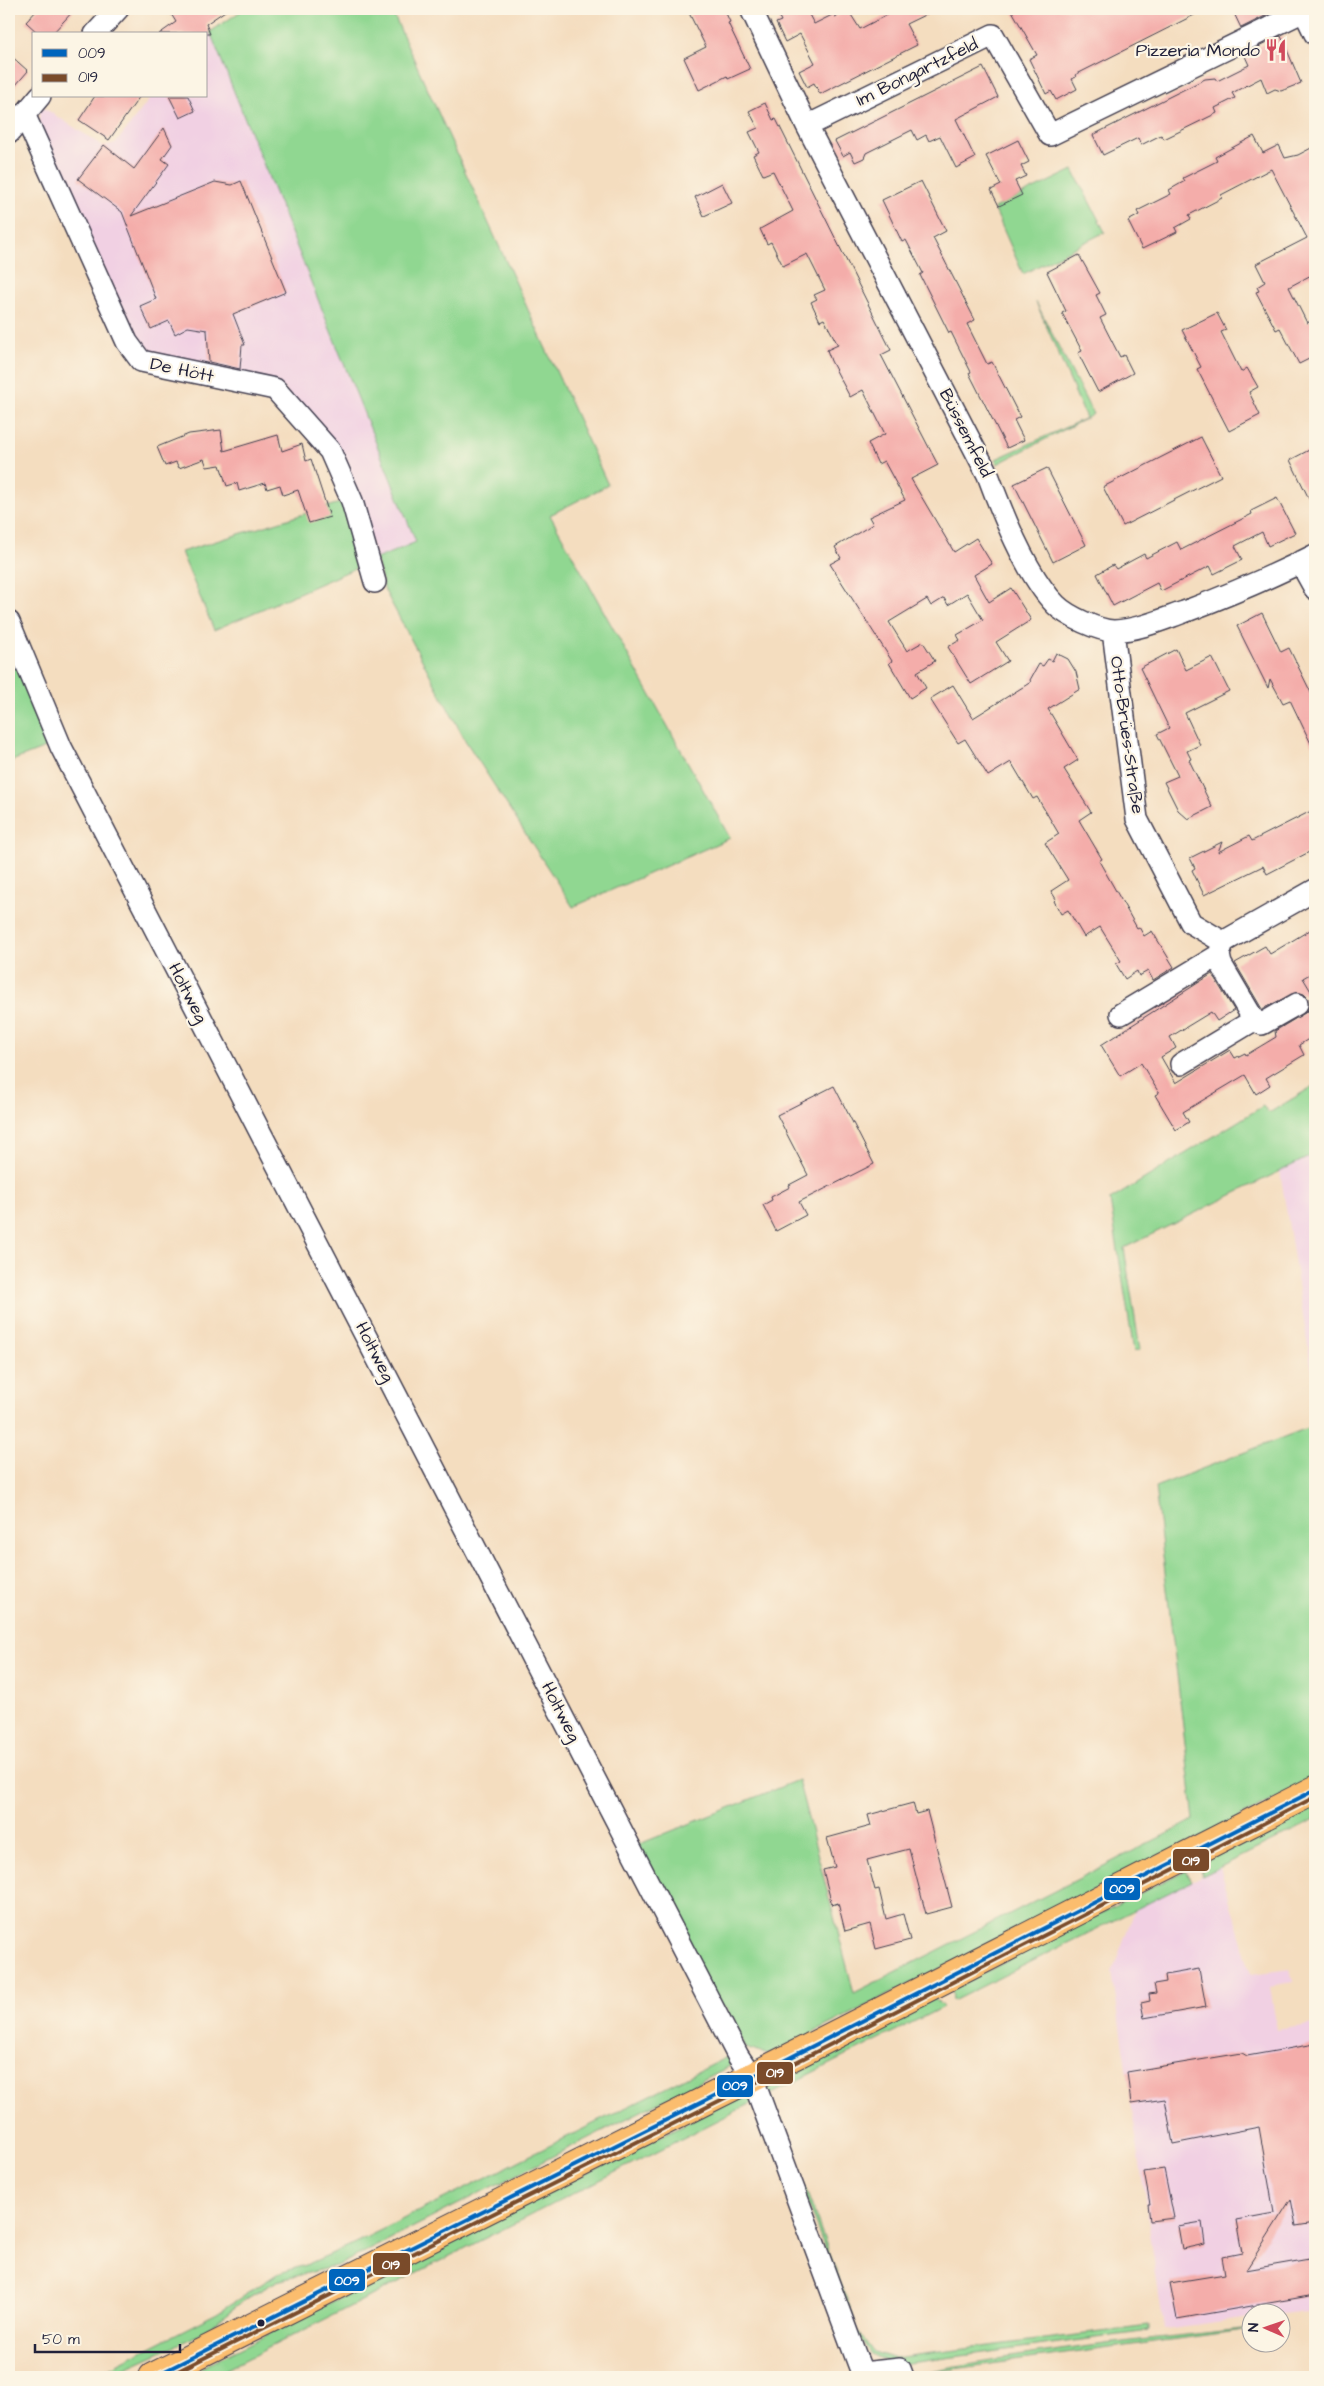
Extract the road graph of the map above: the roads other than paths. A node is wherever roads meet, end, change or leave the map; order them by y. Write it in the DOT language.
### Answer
graph roads {
  1 [pos="118,9"];
  2 [pos="751,9"];
  3 [pos="1310,21"];
  4 [pos="97,32"];
  5 [pos="38,98"];
  6 [pos="24,114"];
  7 [pos="807,126"];
  8 [pos="9,132"];
  9 [pos="1308,558"];
  10 [pos="376,582"];
  11 [pos="1315,589"];
  12 [pos="9,622"];
  13 [pos="1113,631"];
  14 [pos="1315,890"];
  15 [pos="1221,948"];
  16 [pos="1297,1004"];
  17 [pos="1121,1014"];
  18 [pos="1254,1020"];
  19 [pos="1181,1064"];
  20 [pos="1315,1790"];
  21 [pos="752,2076"];
  22 [pos="152,2377"];
  23 [pos="903,2377"];
  1 -- 4 [label="street"];
  2 -- 7 [label="street, Büssemfeld"];
  3 -- 7 [label="street, Im Bongartzfeld"];
  5 -- 6 [label="street"];
  6 -- 8 [label="street"];
  6 -- 10 [label="street, De Hött"];
  7 -- 13 [label="street, Büssemfeld"];
  9 -- 11 [label="street"];
  9 -- 13 [label="street, Büssemfeld"];
  12 -- 21 [label="street, Holtweg"];
  13 -- 15 [label="street, Otto-Brües-Straße"];
  14 -- 15 [label="street"];
  15 -- 17 [label="street"];
  15 -- 18 [label="street"];
  16 -- 18 [label="street"];
  18 -- 19 [label="street"];
  20 -- 21 [label="main road"];
  21 -- 22 [label="main road"];
  21 -- 23 [label="street, Holtweg"];
}
